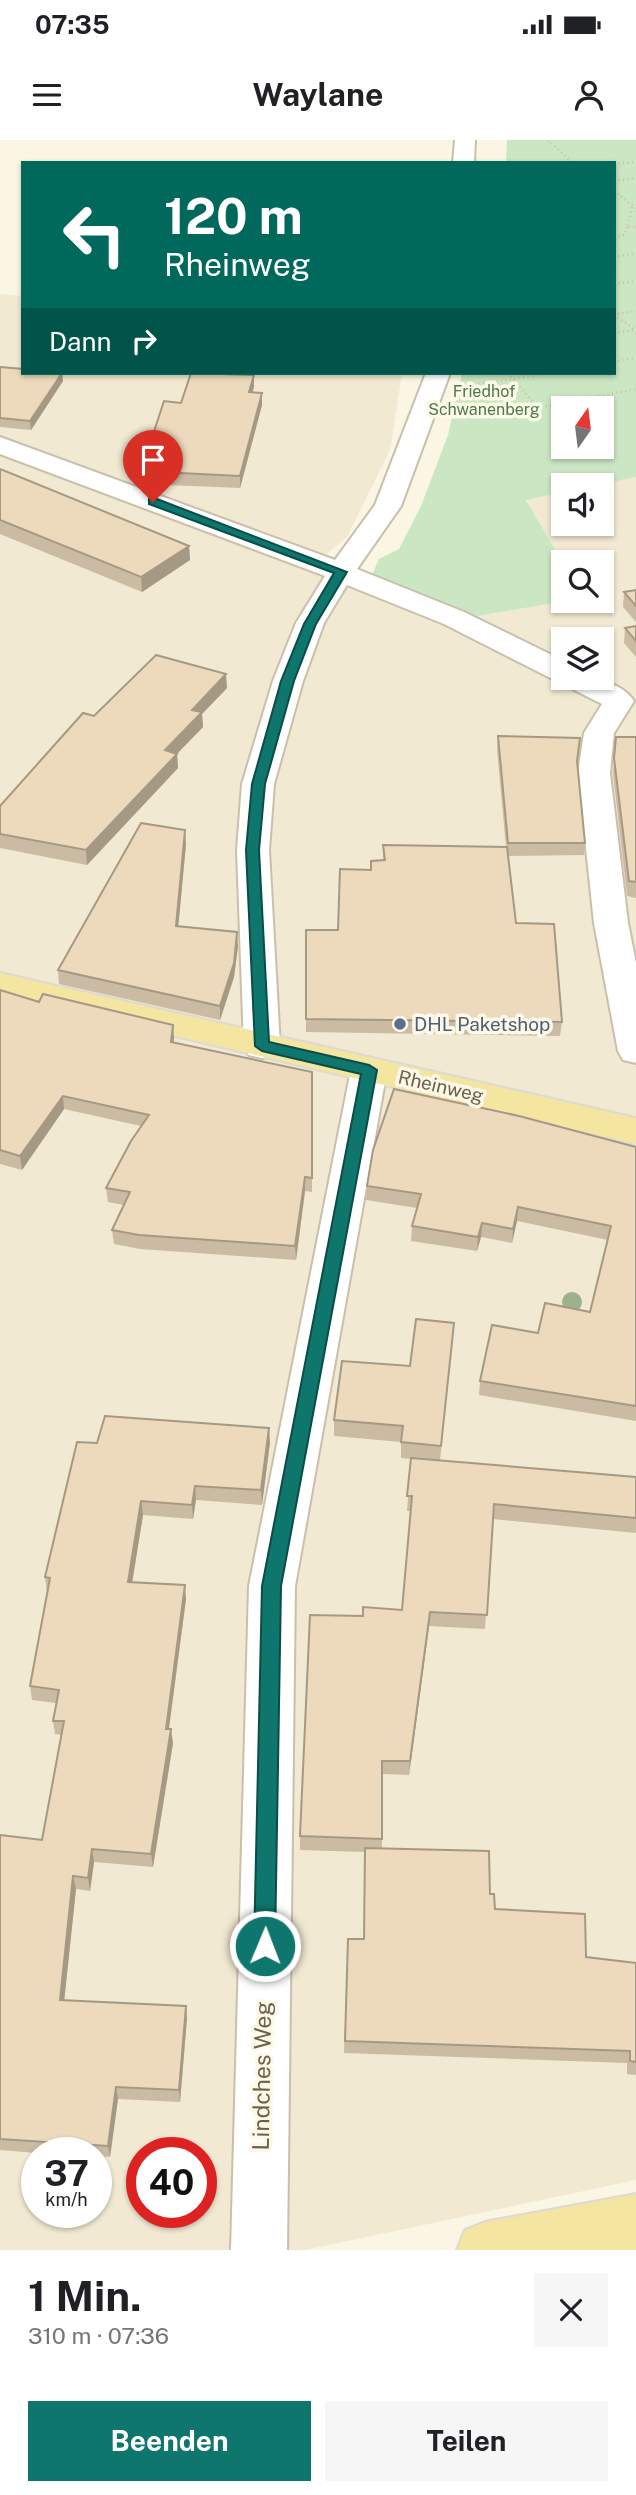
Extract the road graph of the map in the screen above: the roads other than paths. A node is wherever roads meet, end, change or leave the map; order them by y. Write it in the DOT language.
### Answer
graph roads {
  1 [pos="465,140"];
  2 [pos="463,161"];
  3 [pos="452,379"];
  4 [pos="0,445"];
  5 [pos="341,572"];
  6 [pos="551,666"];
  7 [pos="597,690"];
  8 [pos="0,984"];
  9 [pos="262,1046"];
  10 [pos="636,1051"];
  11 [pos="369,1070"];
  12 [pos="636,1128"];
  13 [pos="636,2222"];
  14 [pos="259,2250"];
  15 [pos="485,2250"];
  1 -- 2 [label="street"];
  3 -- 5 [label="street"];
  4 -- 5 [label="street"];
  5 -- 6 [label="street"];
  5 -- 9 [label="street"];
  7 -- 10 [label="street"];
  8 -- 9 [label="main road, Rheinweg"];
  9 -- 11 [label="main road, Rheinweg"];
  11 -- 12 [label="main road, Rheinweg"];
  11 -- 14 [label="street, Lindches Weg"];
  13 -- 15 [label="main road"];
}
